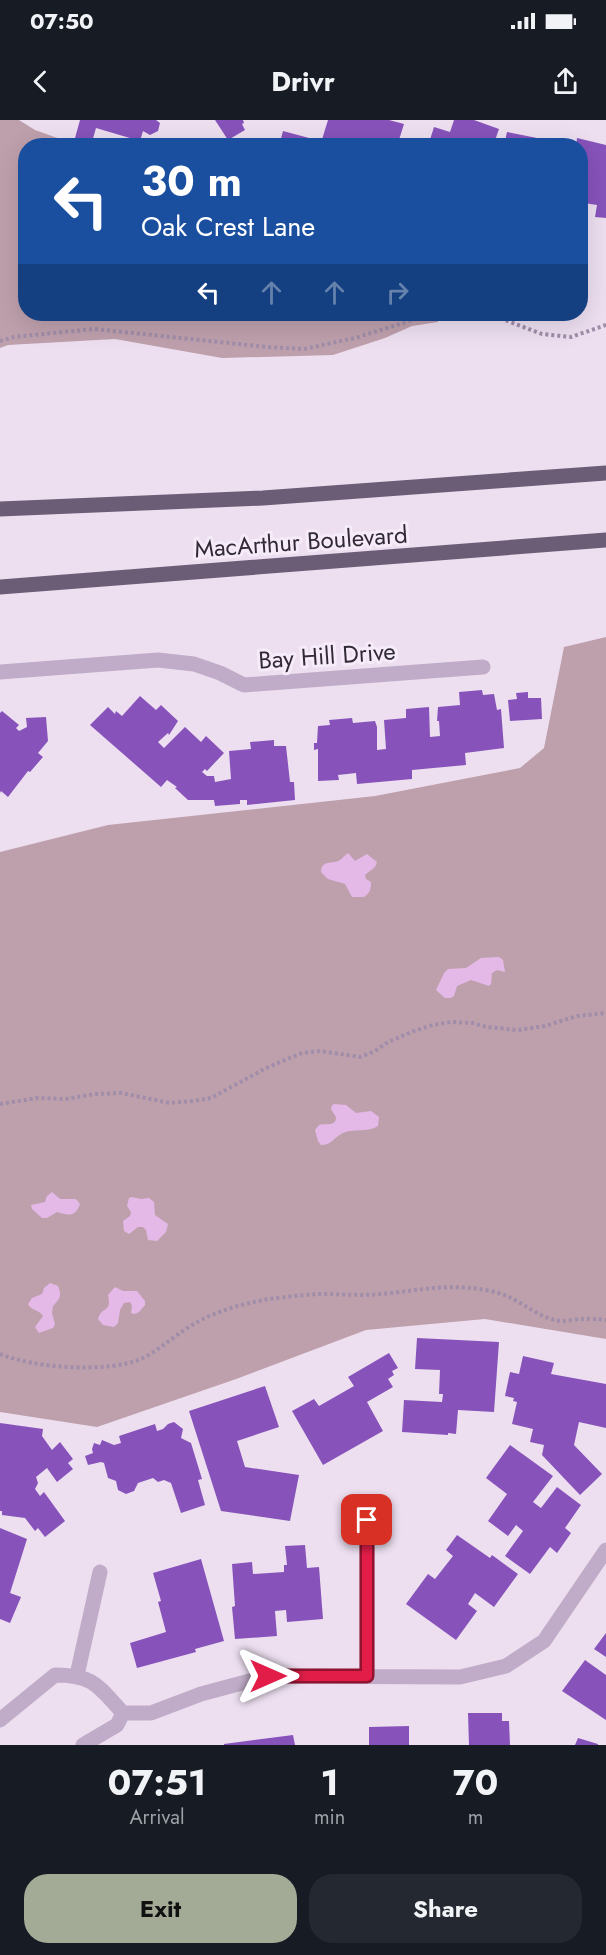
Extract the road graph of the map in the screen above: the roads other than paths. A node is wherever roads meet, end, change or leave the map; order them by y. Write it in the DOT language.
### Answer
graph roads {
  1 [pos="606,473"];
  2 [pos="0,509"];
  3 [pos="606,540"];
  4 [pos="0,587"];
  5 [pos="483,667"];
  6 [pos="0,672"];
  7 [pos="367,1520"];
  8 [pos="606,1550"];
  9 [pos="100,1572"];
  10 [pos="77,1675"];
  11 [pos="367,1676"];
  12 [pos="123,1713"];
  13 [pos="0,1720"];
  14 [pos="83,1745"];
  1 -- 2 [label="main road, MacArthur Boulevard"];
  3 -- 4 [label="main road, MacArthur Boulevard"];
  5 -- 6 [label="street, Bay Hill Drive"];
  7 -- 11 [label="street"];
  8 -- 11 [label="street"];
  9 -- 10 [label="street"];
  10 -- 12 [label="street"];
  10 -- 13 [label="street"];
  11 -- 12 [label="street"];
  12 -- 14 [label="street"];
}
